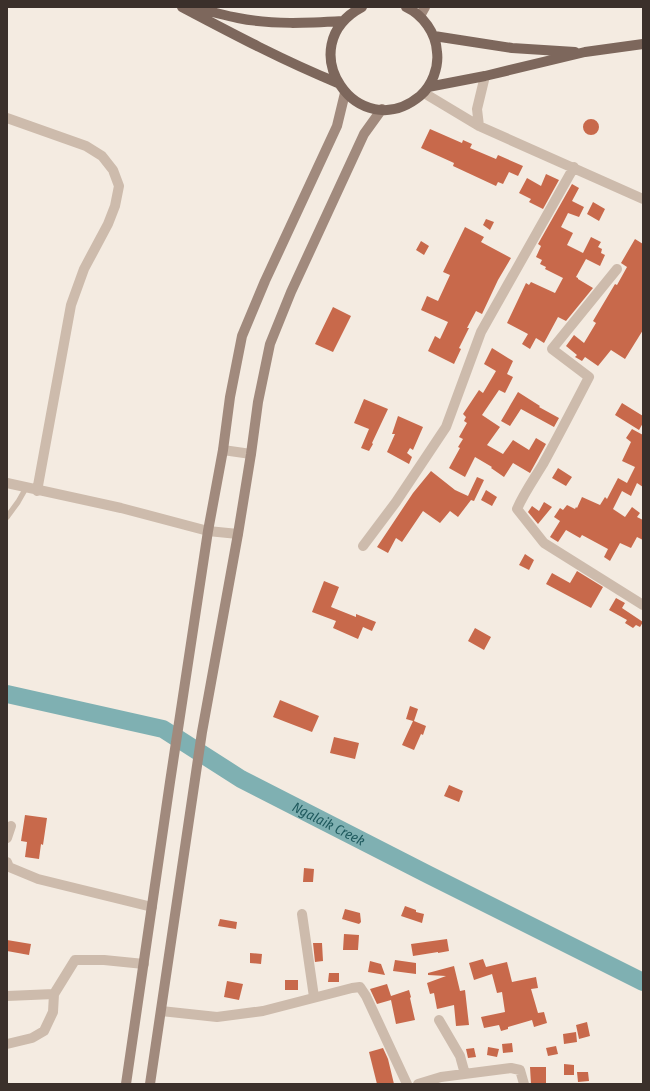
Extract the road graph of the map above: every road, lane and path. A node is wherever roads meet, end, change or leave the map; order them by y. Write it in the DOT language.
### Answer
graph roads {
  1 [pos="182,7"];
  2 [pos="193,7"];
  3 [pos="362,7"];
  4 [pos="406,7"];
  5 [pos="425,7"];
  6 [pos="420,16"];
  7 [pos="343,20"];
  8 [pos="434,36"];
  9 [pos="643,44"];
  10 [pos="585,52"];
  11 [pos="486,76"];
  12 [pos="338,83"];
  13 [pos="426,90"];
  14 [pos="345,93"];
  15 [pos="382,109"];
  16 [pos="7,119"];
  17 [pos="479,126"];
  18 [pos="574,167"];
  19 [pos="643,199"];
  20 [pos="617,269"];
  21 [pos="223,450"];
  22 [pos="251,454"];
  23 [pos="7,483"];
  24 [pos="26,488"];
  25 [pos="37,491"];
  26 [pos="7,517"];
  27 [pos="208,531"];
  28 [pos="238,534"];
  29 [pos="363,546"];
  30 [pos="643,604"];
  31 [pos="11,826"];
  32 [pos="7,838"];
  33 [pos="7,862"];
  34 [pos="152,906"];
  35 [pos="302,914"];
  36 [pos="144,964"];
  37 [pos="54,994"];
  38 [pos="7,996"];
  39 [pos="314,998"];
  40 [pos="161,1011"];
  41 [pos="439,1020"];
  42 [pos="7,1044"];
  43 [pos="465,1074"];
  44 [pos="126,1084"];
  45 [pos="150,1084"];
  46 [pos="407,1084"];
  47 [pos="418,1084"];
  48 [pos="524,1084"];
  1 -- 12 [label="main road"];
  2 -- 7 [label="main road"];
  3 -- 7 [label="main road"];
  4 -- 6 [label="main road"];
  5 -- 6 [label="main road"];
  6 -- 8 [label="main road"];
  7 -- 12 [label="main road"];
  8 -- 10 [label="main road"];
  8 -- 13 [label="main road"];
  9 -- 10 [label="main road"];
  10 -- 11 [label="main road"];
  11 -- 13 [label="main road"];
  11 -- 17 [label="street"];
  12 -- 14 [label="main road"];
  13 -- 15 [label="main road"];
  13 -- 17 [label="street"];
  14 -- 15 [label="main road"];
  14 -- 21 [label="main road"];
  15 -- 22 [label="main road"];
  16 -- 25 [label="street"];
  17 -- 18 [label="street"];
  18 -- 19 [label="street"];
  18 -- 29 [label="street"];
  20 -- 30 [label="street"];
  21 -- 22 [label="street"];
  21 -- 27 [label="main road"];
  22 -- 28 [label="main road"];
  23 -- 24 [label="street"];
  24 -- 25 [label="street"];
  24 -- 26 [label="lane"];
  25 -- 27 [label="street"];
  27 -- 28 [label="street"];
  27 -- 34 [label="main road"];
  28 -- 40 [label="main road"];
  31 -- 32 [label="street"];
  33 -- 34 [label="street"];
  34 -- 36 [label="main road"];
  35 -- 39 [label="street"];
  36 -- 37 [label="street"];
  36 -- 44 [label="main road"];
  37 -- 38 [label="street"];
  37 -- 42 [label="street"];
  39 -- 40 [label="street"];
  39 -- 46 [label="street"];
  40 -- 45 [label="main road"];
  41 -- 43 [label="street"];
  43 -- 47 [label="street"];
  43 -- 48 [label="street"];
}
